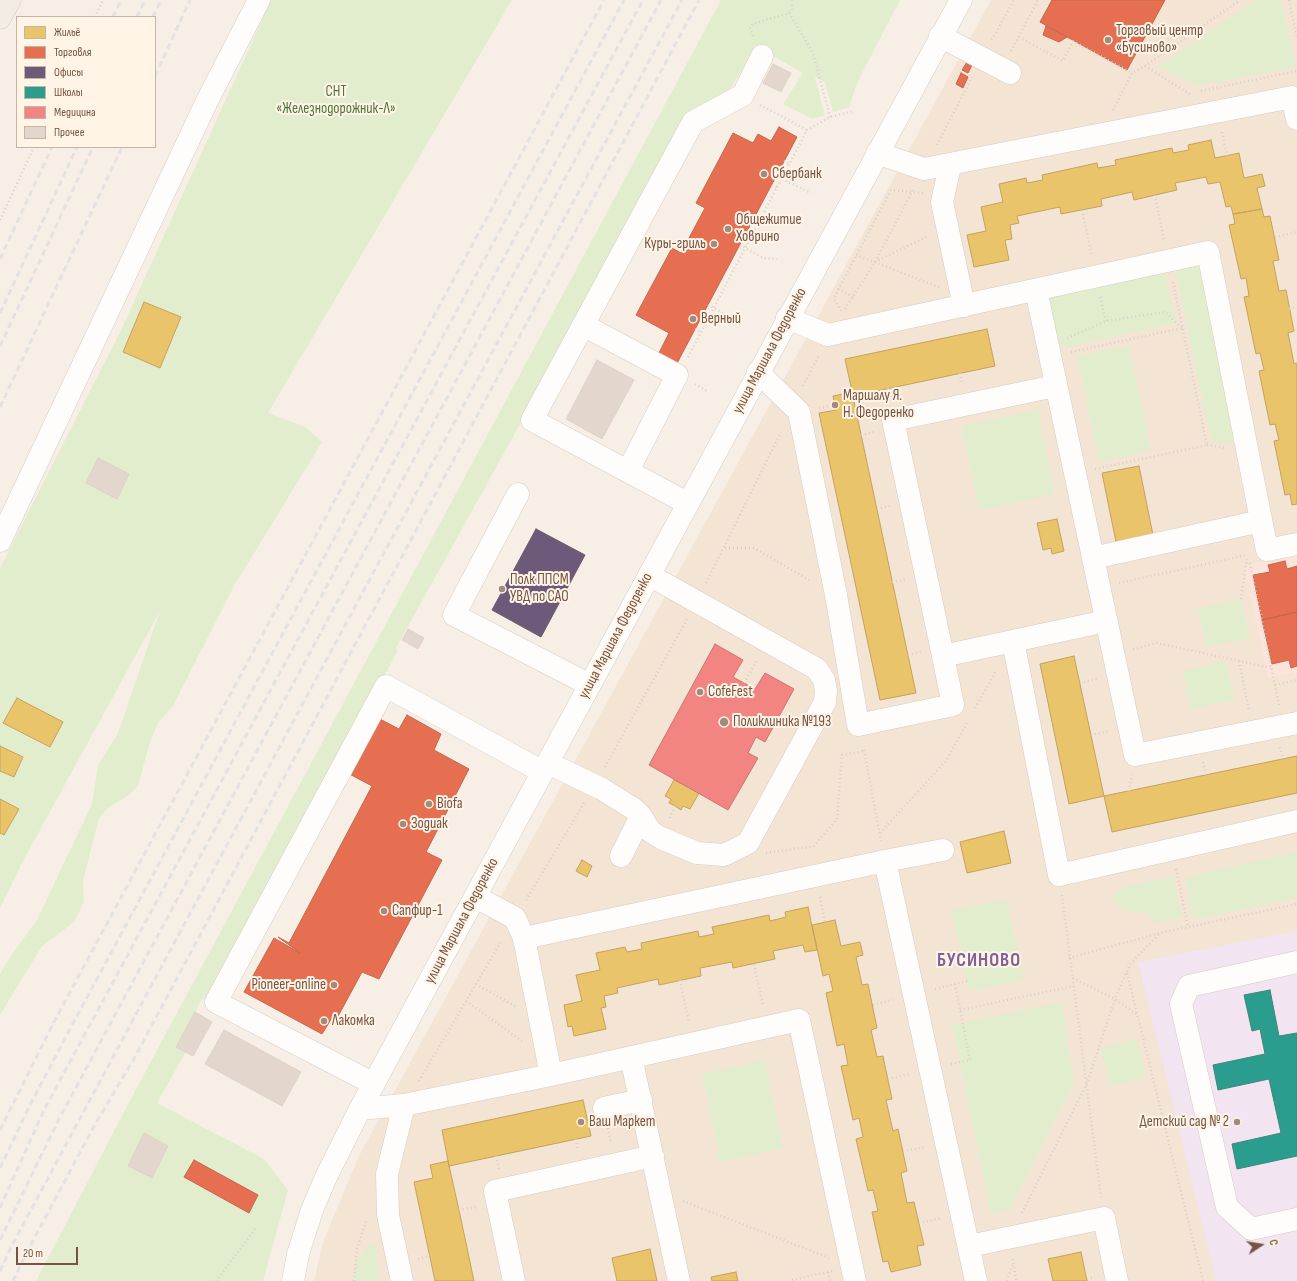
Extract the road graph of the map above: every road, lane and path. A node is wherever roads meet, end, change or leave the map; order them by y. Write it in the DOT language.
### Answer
graph roads {
  1 [pos="10,0"];
  2 [pos="103,0"];
  3 [pos="259,0"];
  4 [pos="792,0"];
  5 [pos="961,0"];
  6 [pos="1014,0"];
  7 [pos="1038,0"];
  8 [pos="1240,0"];
  9 [pos="1289,0"];
  10 [pos="789,14"];
  11 [pos="95,16"];
  12 [pos="0,18"];
  13 [pos="940,36"];
  14 [pos="1018,37"];
  15 [pos="1297,37"];
  16 [pos="762,56"];
  17 [pos="982,58"];
  18 [pos="1010,63"];
  19 [pos="1146,66"];
  20 [pos="1297,71"];
  21 [pos="1132,74"];
  22 [pos="1189,94"];
  23 [pos="743,95"];
  24 [pos="853,111"];
  25 [pos="1218,112"];
  26 [pos="830,117"];
  27 [pos="1297,119"];
  28 [pos="807,130"];
  29 [pos="1100,136"];
  30 [pos="34,148"];
  31 [pos="877,154"];
  32 [pos="784,161"];
  33 [pos="790,164"];
  34 [pos="950,166"];
  35 [pos="924,169"];
  36 [pos="782,179"];
  37 [pos="772,185"];
  38 [pos="777,188"];
  39 [pos="912,192"];
  40 [pos="811,193"];
  41 [pos="1155,195"];
  42 [pos="0,220"];
  43 [pos="948,226"];
  44 [pos="1297,232"];
  45 [pos="1275,237"];
  46 [pos="740,245"];
  47 [pos="746,248"];
  48 [pos="856,255"];
  49 [pos="777,259"];
  50 [pos="1168,261"];
  51 [pos="875,262"];
  52 [pos="838,289"];
  53 [pos="1036,290"];
  54 [pos="853,297"];
  55 [pos="963,301"];
  56 [pos="708,305"];
  57 [pos="1297,307"];
  58 [pos="714,308"];
  59 [pos="1290,309"];
  60 [pos="787,318"];
  61 [pos="743,324"];
  62 [pos="583,325"];
  63 [pos="695,328"];
  64 [pos="1182,328"];
  65 [pos="701,332"];
  66 [pos="828,335"];
  67 [pos="1047,345"];
  68 [pos="1068,352"];
  69 [pos="685,363"];
  70 [pos="758,372"];
  71 [pos="1055,386"];
  72 [pos="793,407"];
  73 [pos="628,471"];
  74 [pos="1074,473"];
  75 [pos="518,494"];
  76 [pos="688,503"];
  77 [pos="1261,521"];
  78 [pos="0,541"];
  79 [pos="1297,544"];
  80 [pos="725,548"];
  81 [pos="1257,552"];
  82 [pos="1093,558"];
  83 [pos="649,575"];
  84 [pos="1099,588"];
  85 [pos="836,595"];
  86 [pos="1242,599"];
  87 [pos="696,602"];
  88 [pos="1106,621"];
  89 [pos="768,641"];
  90 [pos="1013,641"];
  91 [pos="1113,653"];
  92 [pos="943,656"];
  93 [pos="1239,661"];
  94 [pos="997,668"];
  95 [pos="1271,668"];
  96 [pos="1297,680"];
  97 [pos="744,683"];
  98 [pos="590,685"];
  99 [pos="1275,685"];
  100 [pos="974,710"];
  101 [pos="970,716"];
  102 [pos="1290,724"];
  103 [pos="858,725"];
  104 [pos="1253,731"];
  105 [pos="864,751"];
  106 [pos="546,767"];
  107 [pos="595,786"];
  108 [pos="641,816"];
  109 [pos="1297,821"];
  110 [pos="880,833"];
  111 [pos="748,843"];
  112 [pos="1172,849"];
  113 [pos="942,850"];
  114 [pos="621,856"];
  115 [pos="885,861"];
  116 [pos="1059,875"];
  117 [pos="816,876"];
  118 [pos="476,897"];
  119 [pos="1297,904"];
  120 [pos="515,918"];
  121 [pos="825,922"];
  122 [pos="1188,927"];
  123 [pos="1160,933"];
  124 [pos="524,938"];
  125 [pos="1068,958"];
  126 [pos="1297,962"];
  127 [pos="754,964"];
  128 [pos="1127,972"];
  129 [pos="1072,978"];
  130 [pos="680,980"];
  131 [pos="967,981"];
  132 [pos="476,984"];
  133 [pos="955,984"];
  134 [pos="1074,986"];
  135 [pos="914,995"];
  136 [pos="466,1000"];
  137 [pos="1115,1000"];
  138 [pos="960,1010"];
  139 [pos="1137,1015"];
  140 [pos="540,1021"];
  141 [pos="767,1027"];
  142 [pos="694,1043"];
  143 [pos="631,1057"];
  144 [pos="970,1060"];
  145 [pos="549,1068"];
  146 [pos="1087,1083"];
  147 [pos="374,1084"];
  148 [pos="641,1100"];
  149 [pos="404,1105"];
  150 [pos="604,1108"];
  151 [pos="360,1109"];
  152 [pos="653,1156"];
  153 [pos="660,1192"];
  154 [pos="1104,1218"];
  155 [pos="367,1219"];
  156 [pos="1297,1219"];
  157 [pos="255,1229"];
  158 [pos="1009,1238"];
  159 [pos="969,1246"];
  160 [pos="828,1272"];
  161 [pos="854,1274"];
  162 [pos="792,1280"];
  163 [pos="216,1281"];
  164 [pos="293,1281"];
  165 [pos="354,1281"];
  166 [pos="402,1281"];
  167 [pos="514,1281"];
  168 [pos="680,1281"];
  169 [pos="830,1281"];
  170 [pos="976,1281"];
  171 [pos="1117,1281"];
  172 [pos="1203,1281"];
  1 -- 12 [label="main road"];
  2 -- 11 [label="path"];
  3 -- 78 [label="street"];
  4 -- 10 [label="path"];
  5 -- 13 [label="street, улица Маршала Федоренко"];
  6 -- 17 [label="path"];
  7 -- 14 [label="path"];
  8 -- 19 [label="path"];
  9 -- 15 [label="path"];
  10 -- 16 [label="path"];
  10 -- 26 [label="path"];
  13 -- 17 [label="street"];
  13 -- 31 [label="street, улица Маршала Федоренко"];
  14 -- 18 [label="path"];
  14 -- 21 [label="path"];
  16 -- 23 [label="street"];
  17 -- 18 [label="street"];
  17 -- 35 [label="path"];
  19 -- 21 [label="path"];
  19 -- 22 [label="path"];
  20 -- 22 [label="path"];
  21 -- 29 [label="path"];
  22 -- 25 [label="path"];
  23 -- 28 [label="path"];
  23 -- 62 [label="street"];
  24 -- 26 [label="path"];
  25 -- 27 [label="street"];
  25 -- 29 [label="street"];
  26 -- 28 [label="path"];
  28 -- 33 [label="path"];
  29 -- 34 [label="street"];
  30 -- 42 [label="path"];
  31 -- 35 [label="street"];
  31 -- 60 [label="street, улица Маршала Федоренко"];
  32 -- 33 [label="path"];
  33 -- 36 [label="path"];
  34 -- 35 [label="street"];
  34 -- 43 [label="street"];
  35 -- 39 [label="path"];
  36 -- 38 [label="path"];
  36 -- 40 [label="path"];
  37 -- 38 [label="path"];
  38 -- 47 [label="path"];
  39 -- 48 [label="path"];
  39 -- 51 [label="path"];
  41 -- 50 [label="path"];
  43 -- 51 [label="path"];
  43 -- 55 [label="street"];
  44 -- 45 [label="path"];
  46 -- 47 [label="path"];
  47 -- 49 [label="path"];
  47 -- 58 [label="path"];
  48 -- 51 [label="path"];
  48 -- 52 [label="path"];
  50 -- 53 [label="street"];
  50 -- 64 [label="path"];
  50 -- 77 [label="street"];
  51 -- 54 [label="path"];
  51 -- 55 [label="path"];
  52 -- 54 [label="path"];
  52 -- 54 [label="path"];
  53 -- 55 [label="street"];
  53 -- 67 [label="street"];
  55 -- 66 [label="street"];
  56 -- 58 [label="path"];
  57 -- 59 [label="path"];
  58 -- 61 [label="path"];
  58 -- 65 [label="path"];
  60 -- 66 [label="street"];
  60 -- 70 [label="street, улица Маршала Федоренко"];
  62 -- 73 [label="street"];
  62 -- 73 [label="street"];
  63 -- 65 [label="path"];
  64 -- 67 [label="path"];
  64 -- 68 [label="path"];
  64 -- 74 [label="path"];
  65 -- 69 [label="path"];
  66 -- 72 [label="path"];
  67 -- 71 [label="street"];
  70 -- 72 [label="street"];
  70 -- 76 [label="street, улица Маршала Федоренко"];
  71 -- 74 [label="street"];
  71 -- 92 [label="street"];
  72 -- 80 [label="path"];
  72 -- 85 [label="street"];
  73 -- 76 [label="street"];
  74 -- 82 [label="street"];
  75 -- 98 [label="street"];
  76 -- 83 [label="street, улица Маршала Федоренко"];
  77 -- 81 [label="street"];
  77 -- 82 [label="street"];
  79 -- 81 [label="street"];
  80 -- 85 [label="path"];
  80 -- 87 [label="path"];
  81 -- 84 [label="path"];
  81 -- 86 [label="path"];
  81 -- 95 [label="path"];
  82 -- 84 [label="street"];
  83 -- 87 [label="street"];
  83 -- 98 [label="street, улица Маршала Федоренко"];
  84 -- 88 [label="street"];
  85 -- 103 [label="street"];
  87 -- 89 [label="street"];
  87 -- 107 [label="path"];
  88 -- 90 [label="street"];
  88 -- 91 [label="street"];
  89 -- 97 [label="path"];
  89 -- 111 [label="street"];
  90 -- 92 [label="street"];
  90 -- 116 [label="street"];
  91 -- 93 [label="path"];
  91 -- 104 [label="street"];
  92 -- 103 [label="street"];
  93 -- 95 [label="path"];
  93 -- 104 [label="path"];
  94 -- 100 [label="path"];
  95 -- 99 [label="path"];
  96 -- 99 [label="path"];
  98 -- 106 [label="street, улица Маршала Федоренко"];
  99 -- 102 [label="path"];
  101 -- 110 [label="path"];
  102 -- 104 [label="street"];
  103 -- 105 [label="path"];
  105 -- 110 [label="path"];
  105 -- 111 [label="path"];
  106 -- 107 [label="street"];
  106 -- 118 [label="street, улица Маршала Федоренко"];
  106 -- 147 [label="street"];
  107 -- 108 [label="street"];
  107 -- 120 [label="path"];
  108 -- 111 [label="street"];
  108 -- 114 [label="street"];
  109 -- 112 [label="street"];
  110 -- 115 [label="path"];
  112 -- 116 [label="street"];
  112 -- 122 [label="path"];
  113 -- 115 [label="street"];
  115 -- 117 [label="street"];
  115 -- 135 [label="street"];
  116 -- 125 [label="path"];
  117 -- 121 [label="path"];
  117 -- 124 [label="street"];
  118 -- 120 [label="street"];
  118 -- 147 [label="street, улица Маршала Федоренко"];
  119 -- 122 [label="path"];
  120 -- 124 [label="street"];
  120 -- 132 [label="path"];
  122 -- 123 [label="path"];
  123 -- 125 [label="path"];
  123 -- 128 [label="path"];
  124 -- 140 [label="street"];
  125 -- 129 [label="path"];
  126 -- 156 [label="street"];
  127 -- 141 [label="path"];
  128 -- 137 [label="path"];
  128 -- 139 [label="path"];
  129 -- 134 [label="path"];
  129 -- 137 [label="path"];
  130 -- 142 [label="path"];
  131 -- 133 [label="path"];
  132 -- 136 [label="path"];
  132 -- 140 [label="path"];
  133 -- 135 [label="path"];
  133 -- 138 [label="path"];
  134 -- 138 [label="path"];
  134 -- 146 [label="path"];
  135 -- 159 [label="street"];
  136 -- 145 [label="path"];
  136 -- 149 [label="path"];
  137 -- 139 [label="path"];
  137 -- 146 [label="path"];
  138 -- 144 [label="path"];
  139 -- 172 [label="path"];
  140 -- 145 [label="street"];
  141 -- 142 [label="street"];
  141 -- 161 [label="street"];
  142 -- 143 [label="street"];
  143 -- 145 [label="street"];
  143 -- 148 [label="street"];
  145 -- 149 [label="street"];
  146 -- 154 [label="path"];
  146 -- 158 [label="path"];
  147 -- 151 [label="street, улица Маршала Федоренко"];
  148 -- 150 [label="street"];
  148 -- 152 [label="street"];
  149 -- 151 [label="street"];
  149 -- 166 [label="street"];
  151 -- 164 [label="street, улица Маршала Федоренко"];
  152 -- 153 [label="street"];
  152 -- 167 [label="street"];
  153 -- 161 [label="path"];
  153 -- 168 [label="street"];
  154 -- 158 [label="street"];
  154 -- 171 [label="street"];
  155 -- 165 [label="path"];
  157 -- 163 [label="path"];
  158 -- 159 [label="street"];
  159 -- 170 [label="street"];
  160 -- 161 [label="path"];
  160 -- 162 [label="path"];
  160 -- 169 [label="path"];
}
